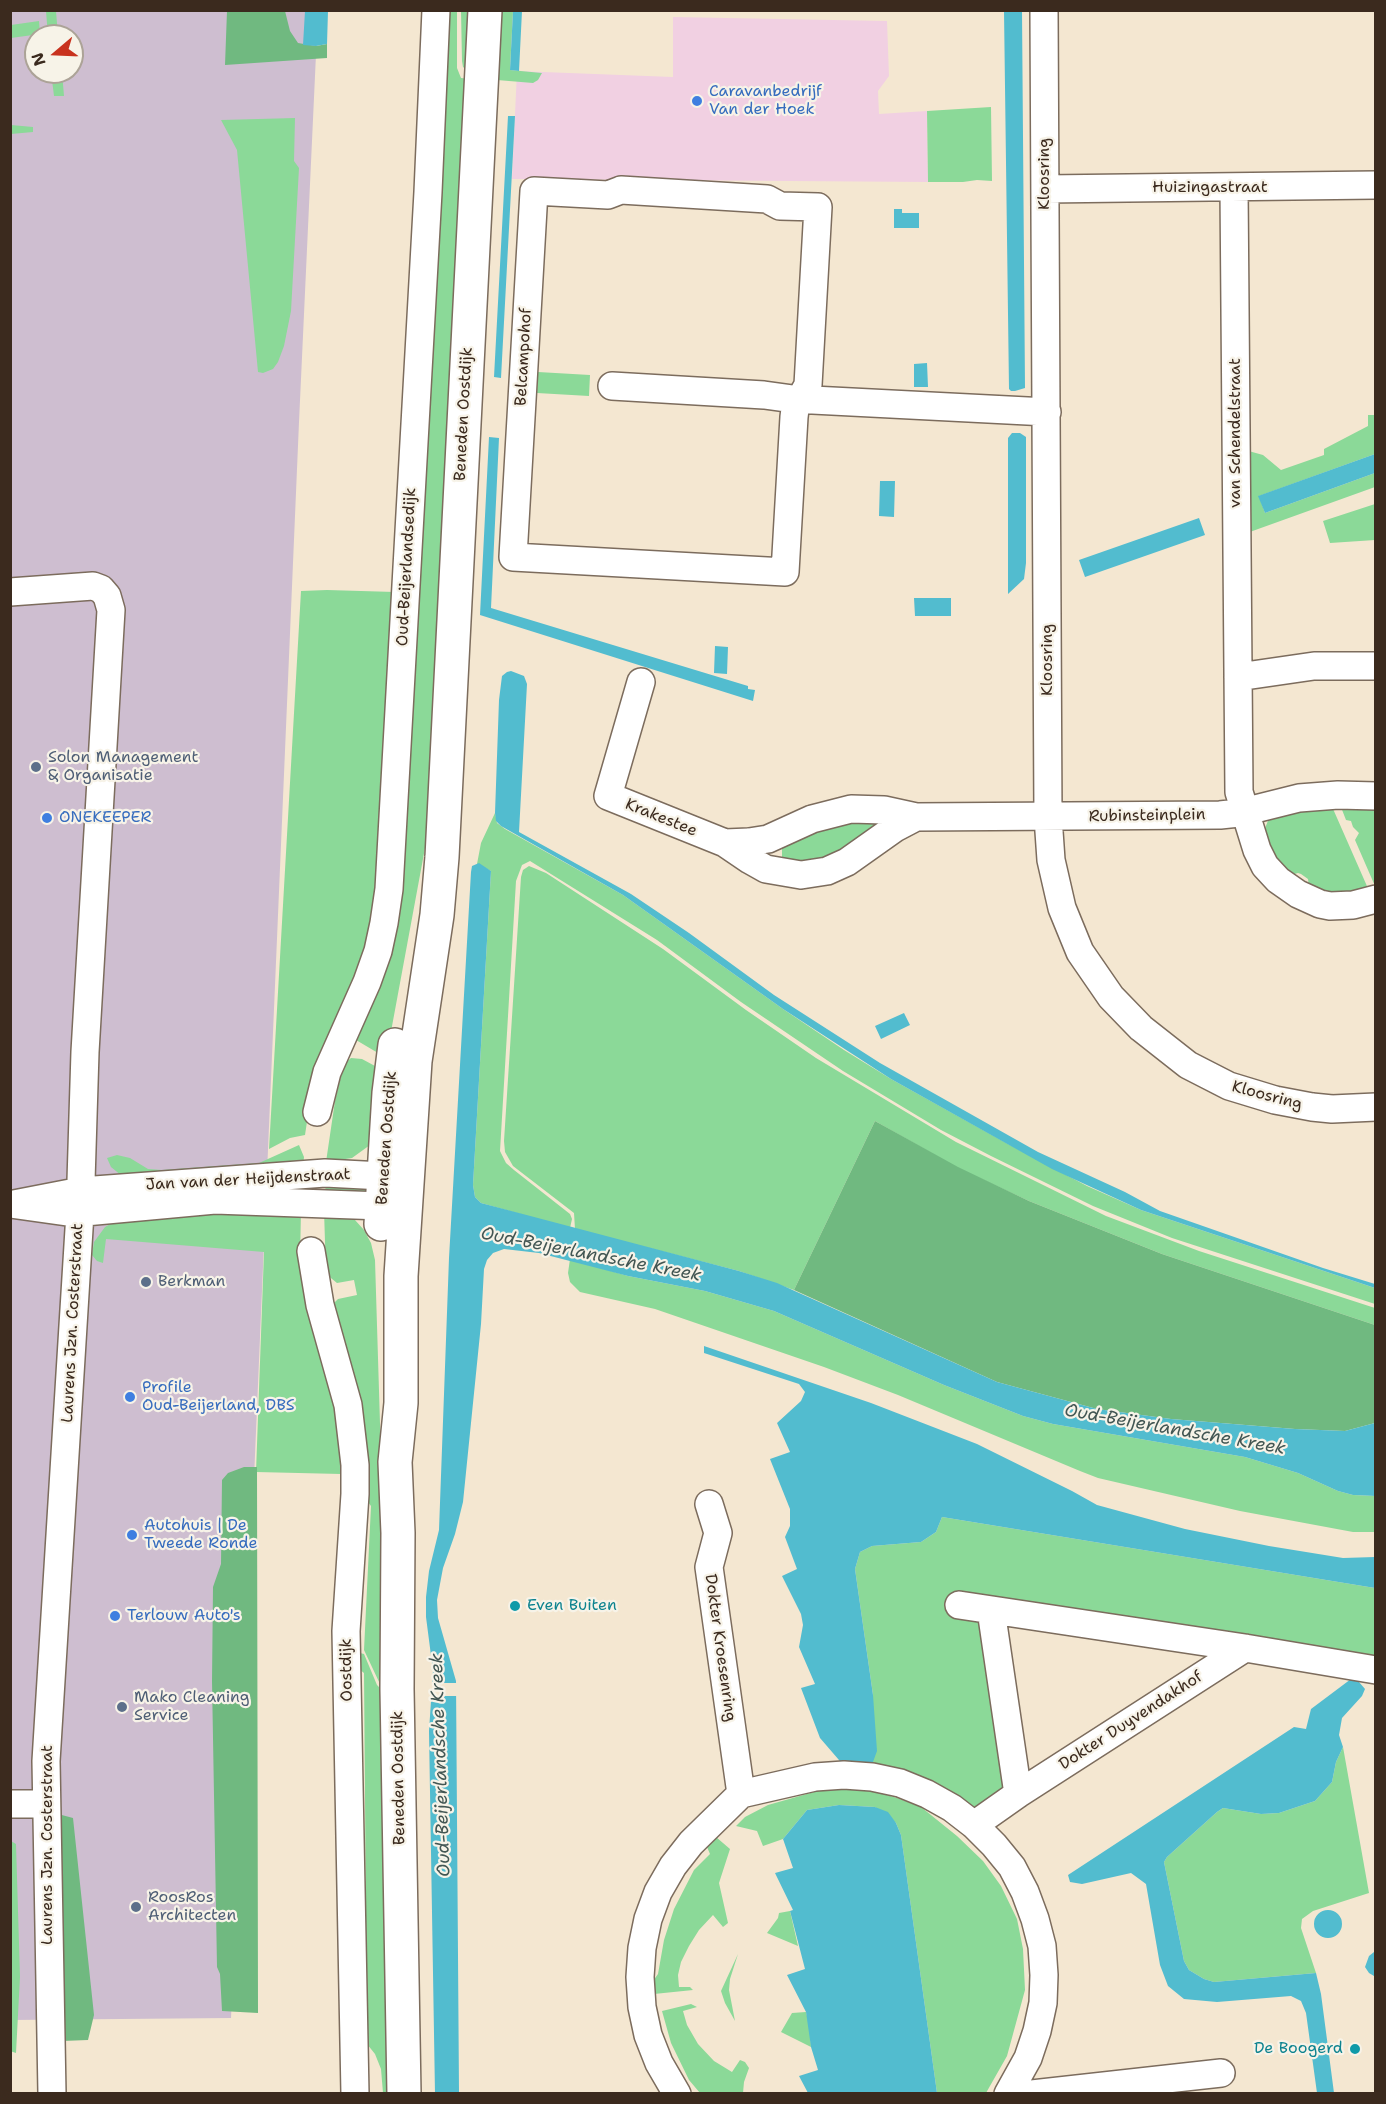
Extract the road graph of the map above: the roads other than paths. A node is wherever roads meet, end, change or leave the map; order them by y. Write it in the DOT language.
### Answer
graph roads {
  1 [pos="436,10"];
  2 [pos="485,10"];
  3 [pos="1044,10"];
  4 [pos="1376,185"];
  5 [pos="1234,188"];
  6 [pos="1045,189"];
  7 [pos="612,386"];
  8 [pos="801,400"];
  9 [pos="1047,412"];
  10 [pos="10,592"];
  11 [pos="1376,666"];
  12 [pos="1238,677"];
  13 [pos="641,682"];
  14 [pos="1376,796"];
  15 [pos="1245,812"];
  16 [pos="916,817"];
  17 [pos="1048,817"];
  18 [pos="774,837"];
  19 [pos="725,843"];
  20 [pos="781,872"];
  21 [pos="1376,899"];
  22 [pos="1376,1107"];
  23 [pos="317,1112"];
  24 [pos="390,1192"];
  25 [pos="80,1202"];
  26 [pos="12,1204"];
  27 [pos="311,1251"];
  28 [pos="709,1504"];
  29 [pos="959,1605"];
  30 [pos="991,1610"];
  31 [pos="1245,1648"];
  32 [pos="1376,1670"];
  33 [pos="741,1794"];
  34 [pos="1018,1794"];
  35 [pos="10,1804"];
  36 [pos="45,1804"];
  37 [pos="974,1825"];
  38 [pos="1221,2073"];
  39 [pos="52,2094"];
  40 [pos="355,2094"];
  41 [pos="404,2094"];
  42 [pos="677,2094"];
  43 [pos="1008,2094"];
  44 [pos="1032,2094"];
  1 -- 23 [label="street, Oud-Beijerlandsedijk"];
  2 -- 24 [label="main road, Beneden Oostdijk"];
  3 -- 6 [label="street, Kloosring"];
  4 -- 5 [label="street, Huizingastraat"];
  5 -- 6 [label="street, Huizingastraat"];
  5 -- 12 [label="street, van Schendelstraat"];
  6 -- 9 [label="street, Kloosring"];
  7 -- 8 [label="street"];
  8 -- 8 [label="street, Belcampohof"];
  8 -- 9 [label="street"];
  9 -- 17 [label="street, Kloosring"];
  10 -- 25 [label="street, Laurens Jzn. Costerstraat"];
  11 -- 12 [label="street"];
  12 -- 15 [label="street, van Schendelstraat"];
  13 -- 19 [label="street, Krakestee"];
  14 -- 15 [label="street, Rubinsteinplein"];
  15 -- 17 [label="street, Rubinsteinplein"];
  15 -- 21 [label="street"];
  16 -- 17 [label="street, Krakestee"];
  16 -- 18 [label="street, Krakestee"];
  16 -- 20 [label="street, Krakestee"];
  17 -- 22 [label="street, Kloosring"];
  18 -- 19 [label="street, Krakestee"];
  18 -- 20 [label="street"];
  19 -- 20 [label="street, Krakestee"];
  24 -- 25 [label="street, Jan van der Heijdenstraat"];
  24 -- 41 [label="main road, Beneden Oostdijk"];
  25 -- 26 [label="street, Jan van der Heijdenstraat"];
  25 -- 36 [label="street, Laurens Jzn. Costerstraat"];
  27 -- 40 [label="street, Oostdijk"];
  28 -- 33 [label="street, Dokter Kroesenring"];
  29 -- 30 [label="street"];
  30 -- 31 [label="street"];
  30 -- 34 [label="street"];
  31 -- 32 [label="street"];
  31 -- 34 [label="street, Dokter Duyvendakhof"];
  33 -- 37 [label="street"];
  33 -- 42 [label="street"];
  34 -- 37 [label="street, Dokter Duyvendakhof"];
  35 -- 36 [label="street"];
  36 -- 39 [label="street, Laurens Jzn. Costerstraat"];
  37 -- 43 [label="street"];
  38 -- 44 [label="street"];
}
